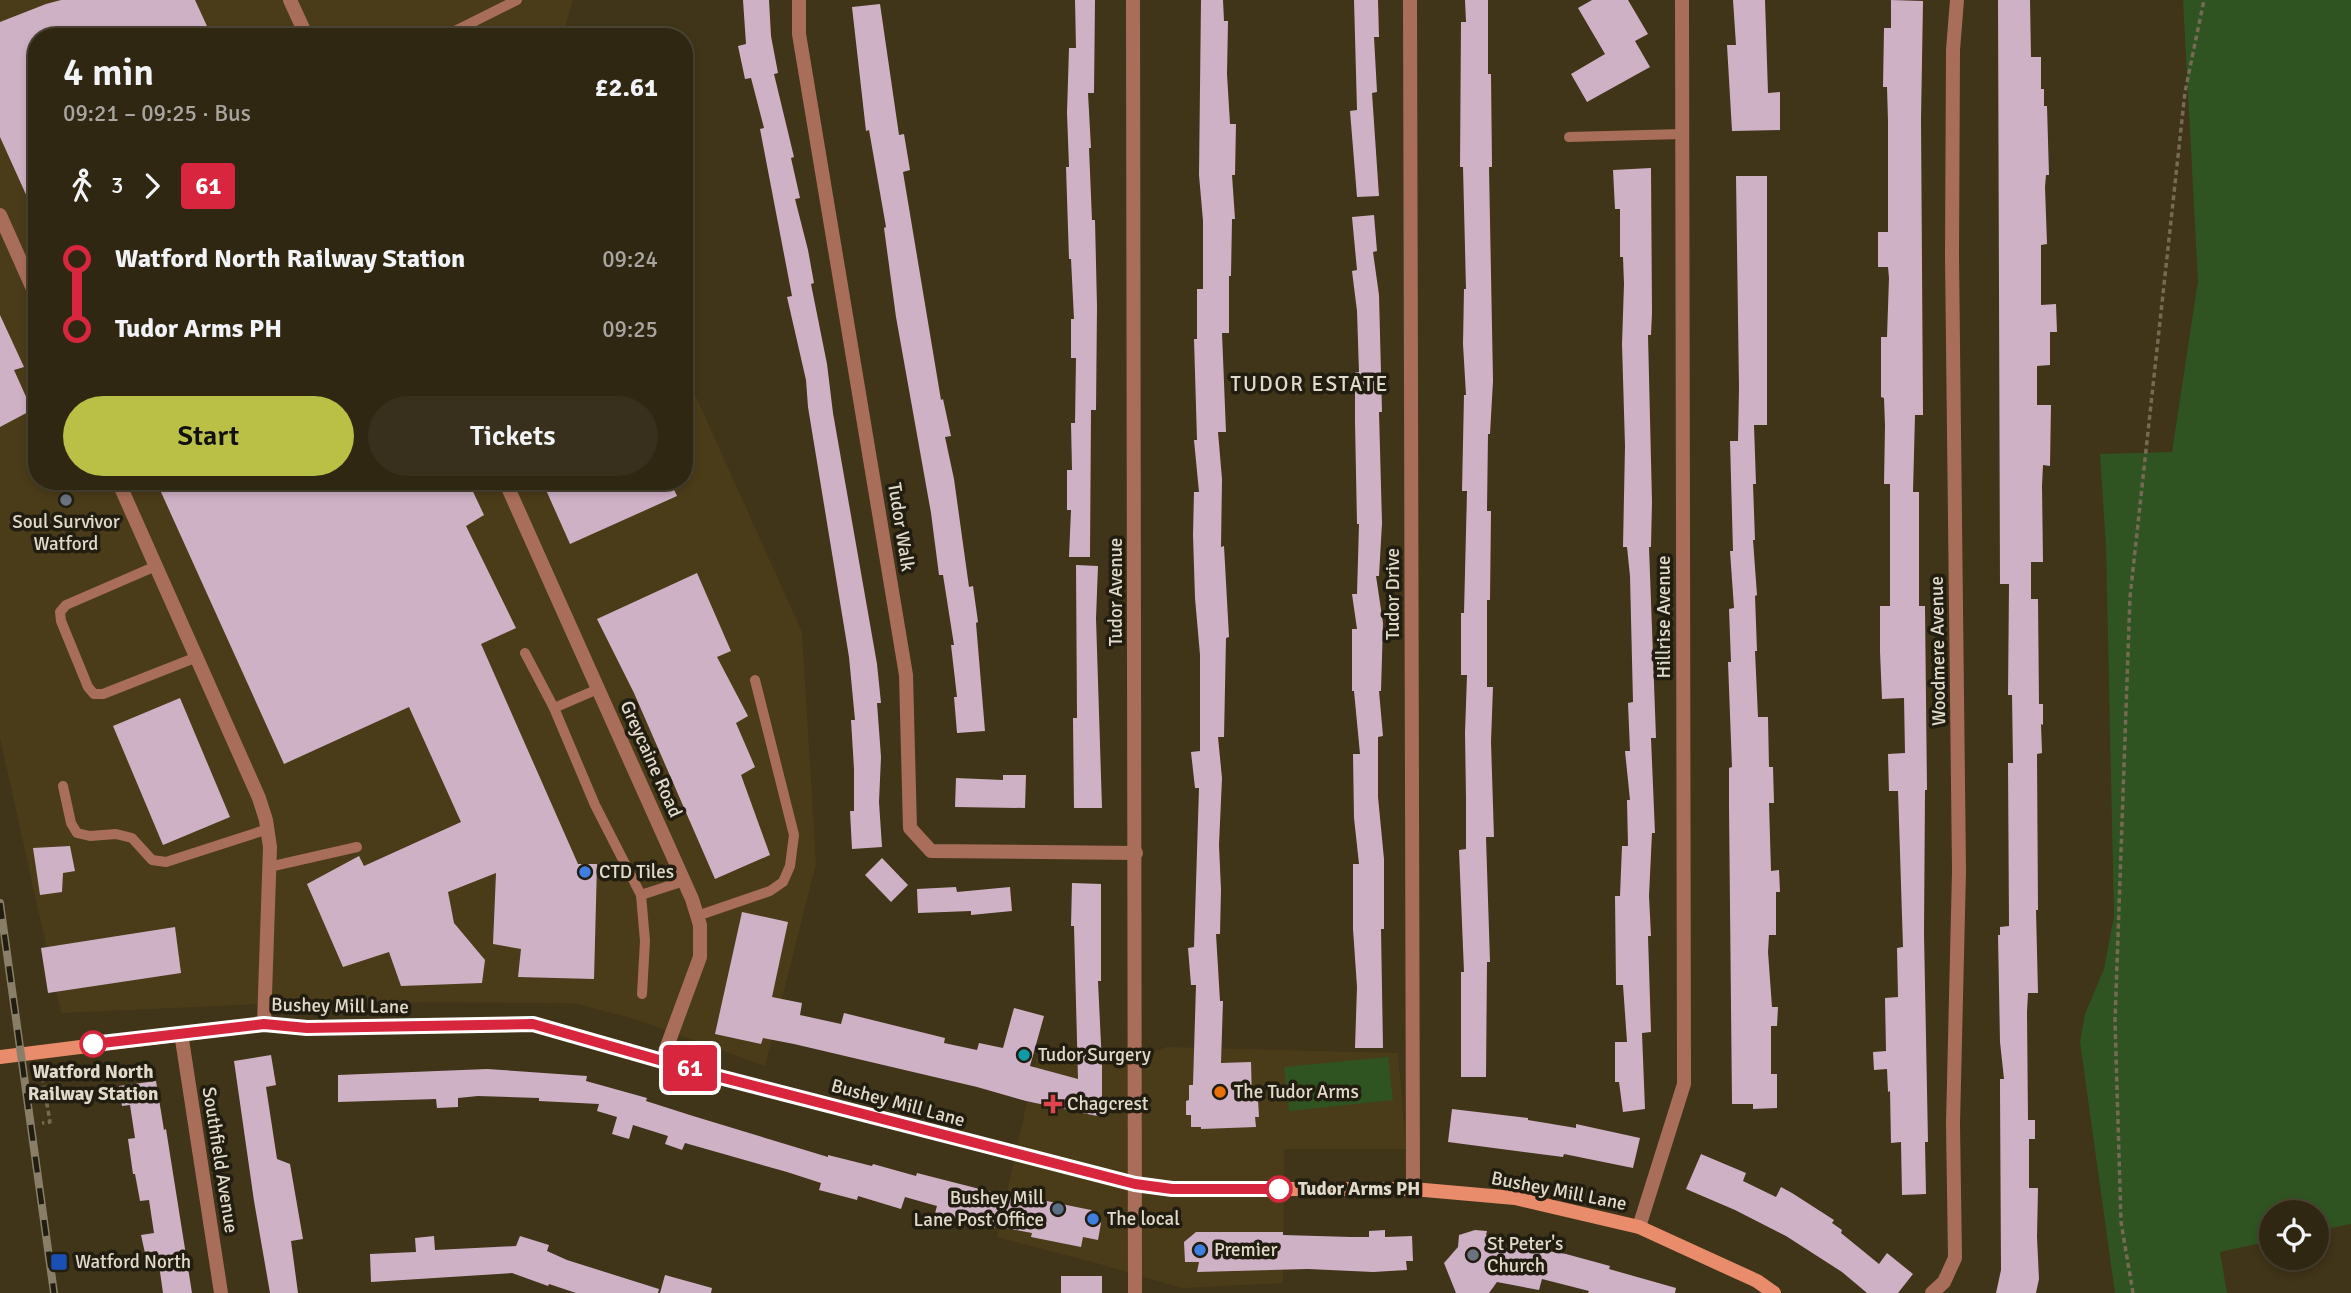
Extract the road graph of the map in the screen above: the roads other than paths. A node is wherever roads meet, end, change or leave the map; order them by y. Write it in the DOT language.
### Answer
graph roads {
  1 [pos="290,0"];
  2 [pos="517,0"];
  3 [pos="799,0"];
  4 [pos="1133,0"];
  5 [pos="1410,0"];
  6 [pos="1682,0"];
  7 [pos="1957,0"];
  8 [pos="303,28"];
  9 [pos="461,28"];
  10 [pos="1682,134"];
  11 [pos="1569,136"];
  12 [pos="0,215"];
  13 [pos="28,278"];
  14 [pos="122,490"];
  15 [pos="509,490"];
  16 [pos="156,566"];
  17 [pos="525,653"];
  18 [pos="197,657"];
  19 [pos="755,680"];
  20 [pos="598,689"];
  21 [pos="554,708"];
  22 [pos="63,786"];
  23 [pos="268,829"];
  24 [pos="357,847"];
  25 [pos="1136,853"];
  26 [pos="270,867"];
  27 [pos="684,881"];
  28 [pos="641,895"];
  29 [pos="697,916"];
  30 [pos="642,994"];
  31 [pos="264,1024"];
  32 [pos="181,1033"];
  33 [pos="0,1057"];
  34 [pos="662,1060"];
  35 [pos="1135,1184"];
  36 [pos="1413,1189"];
  37 [pos="1639,1227"];
  38 [pos="221,1293"];
  39 [pos="1135,1293"];
  40 [pos="1774,1293"];
  41 [pos="1932,1293"];
  1 -- 8 [label="street"];
  2 -- 9 [label="lane"];
  3 -- 25 [label="street, Tudor Walk"];
  4 -- 25 [label="street, Tudor Avenue"];
  5 -- 36 [label="street, Tudor Drive"];
  6 -- 10 [label="street, Hillrise Avenue"];
  7 -- 41 [label="street, Woodmere Avenue"];
  10 -- 11 [label="lane"];
  10 -- 37 [label="street, Hillrise Avenue"];
  12 -- 13 [label="street"];
  14 -- 16 [label="street"];
  15 -- 20 [label="street, Greycaine Road"];
  16 -- 18 [label="street"];
  16 -- 18 [label="lane"];
  17 -- 21 [label="lane"];
  18 -- 23 [label="street"];
  19 -- 29 [label="lane"];
  20 -- 21 [label="lane"];
  20 -- 27 [label="street, Greycaine Road"];
  21 -- 28 [label="lane"];
  22 -- 23 [label="lane"];
  23 -- 26 [label="street"];
  24 -- 26 [label="lane"];
  25 -- 35 [label="street, Tudor Avenue"];
  26 -- 31 [label="street"];
  27 -- 28 [label="lane"];
  27 -- 29 [label="street, Greycaine Road"];
  28 -- 30 [label="lane"];
  29 -- 34 [label="street, Greycaine Road"];
  31 -- 32 [label="street, Bushey Mill Lane"];
  31 -- 34 [label="street, Bushey Mill Lane"];
  32 -- 33 [label="street, Bushey Mill Lane"];
  32 -- 38 [label="street, Southfield Avenue"];
  34 -- 35 [label="street, Bushey Mill Lane"];
  35 -- 36 [label="street, Bushey Mill Lane"];
  35 -- 39 [label="street, Tudor Avenue"];
  36 -- 37 [label="street, Bushey Mill Lane"];
  37 -- 40 [label="street, Bushey Mill Lane"];
}
